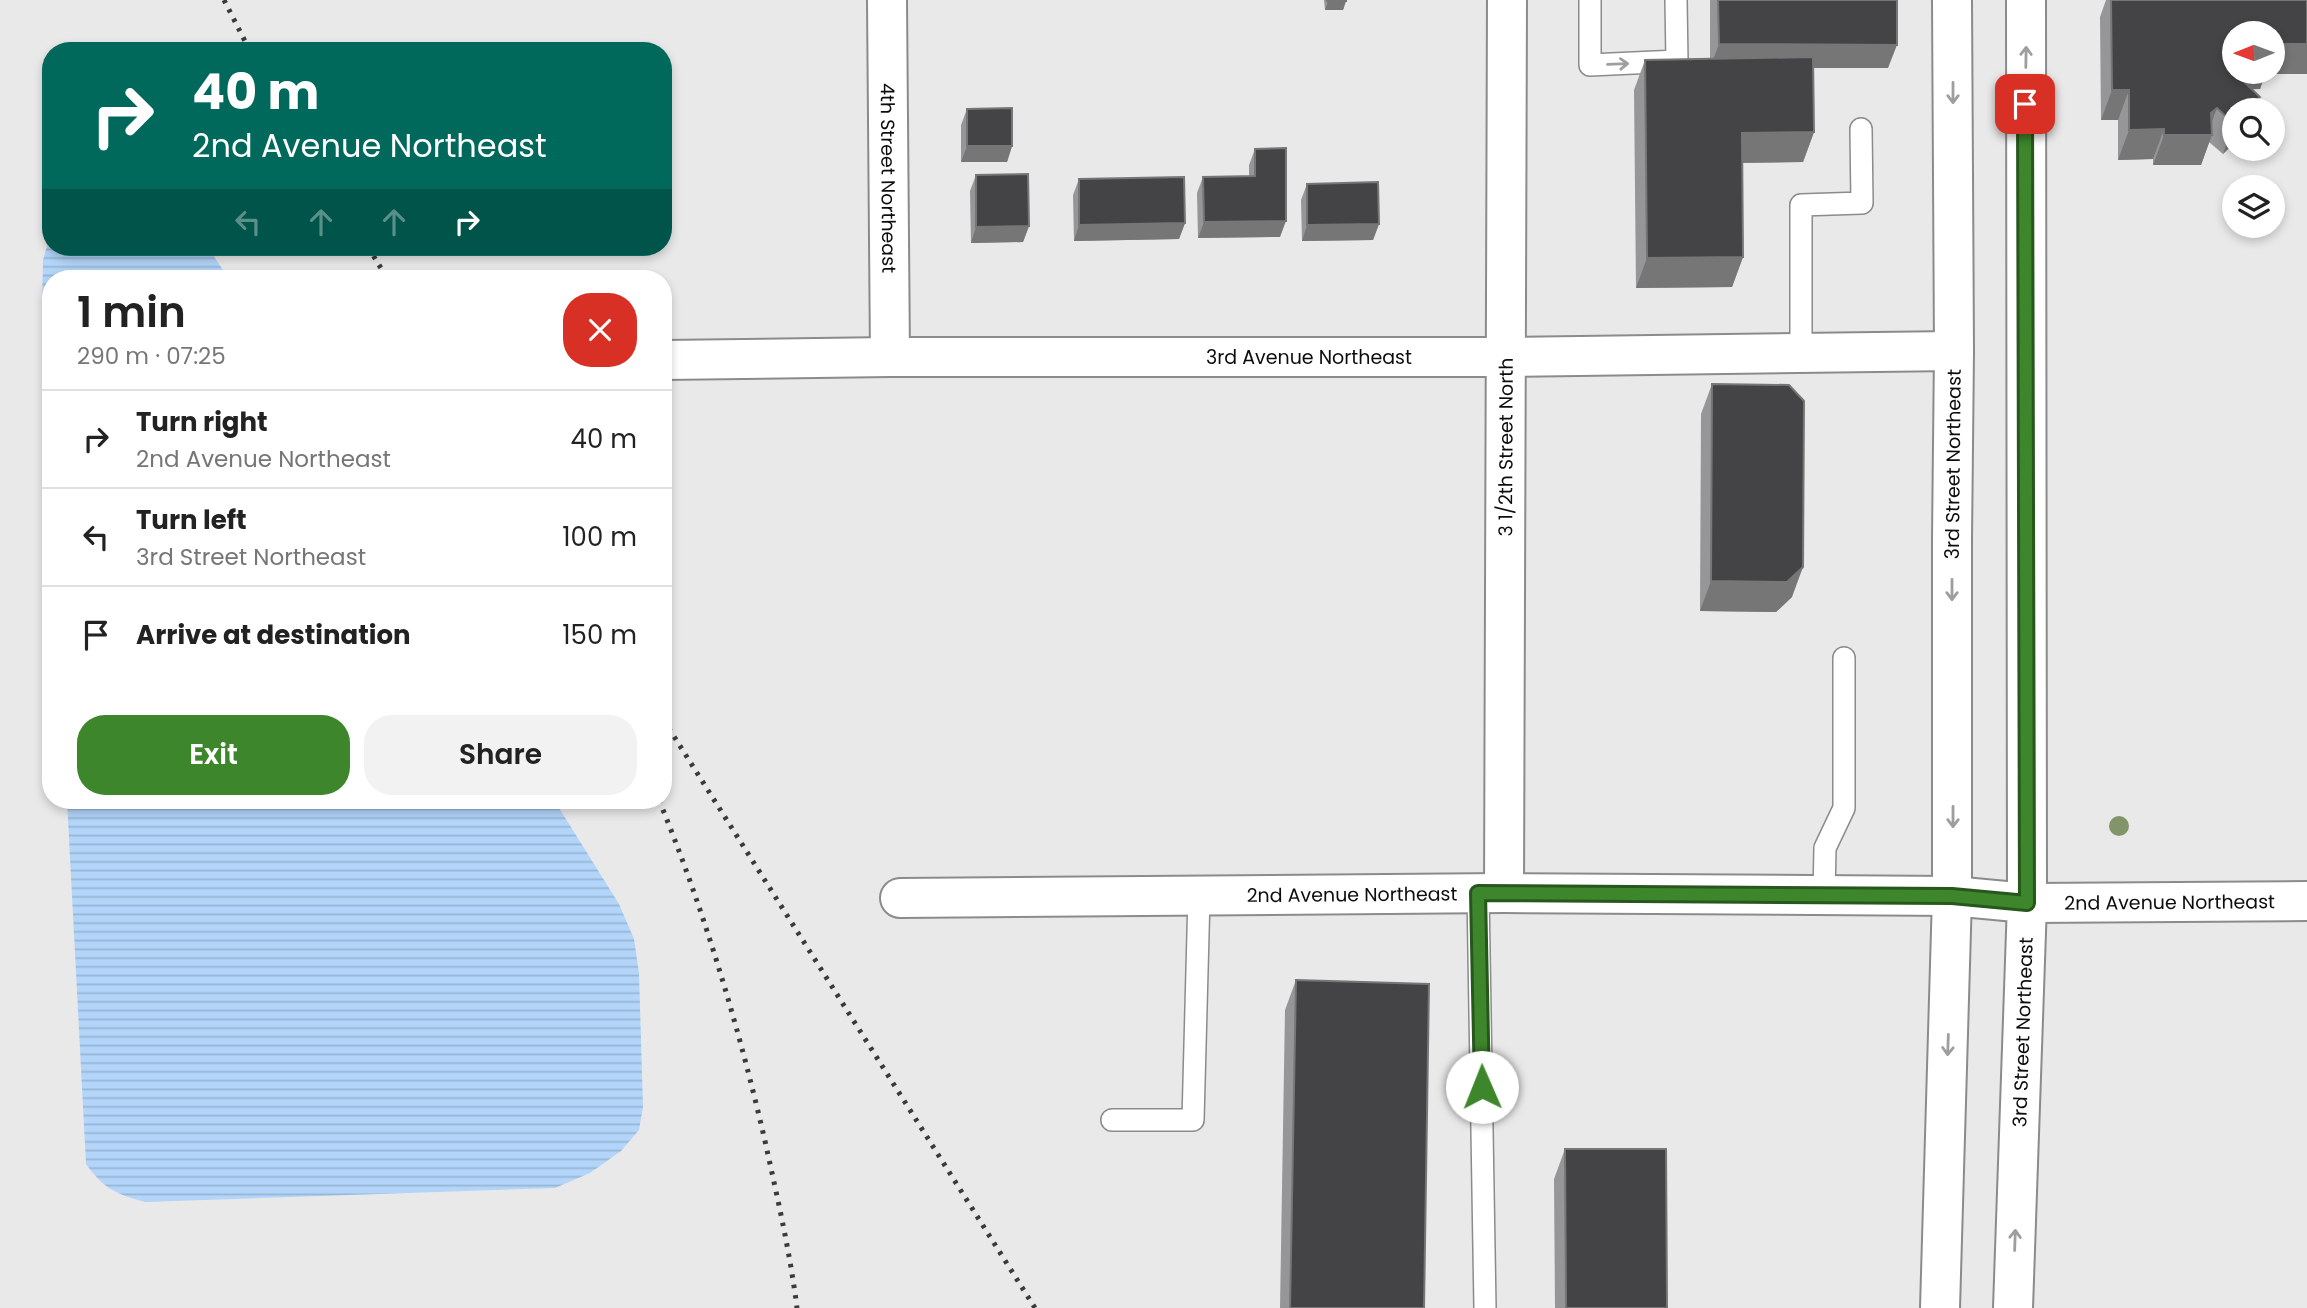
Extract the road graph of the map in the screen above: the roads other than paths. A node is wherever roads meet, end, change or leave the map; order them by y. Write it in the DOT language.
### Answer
graph roads {
  1 [pos="887,0"];
  2 [pos="1507,0"];
  3 [pos="1590,0"];
  4 [pos="1676,0"];
  5 [pos="1952,0"];
  6 [pos="2026,0"];
  7 [pos="1861,129"];
  8 [pos="1954,351"];
  9 [pos="1801,353"];
  10 [pos="890,357"];
  11 [pos="1506,358"];
  12 [pos="672,359"];
  13 [pos="1844,657"];
  14 [pos="1491,893"];
  15 [pos="1824,895"];
  16 [pos="1199,896"];
  17 [pos="1952,896"];
  18 [pos="900,898"];
  19 [pos="2307,901"];
  20 [pos="2027,903"];
  21 [pos="1112,1120"];
  22 [pos="1485,1308"];
  23 [pos="1940,1308"];
  24 [pos="2013,1308"];
  1 -- 10 [label="street, 4th Street Northeast"];
  2 -- 11 [label="street, 3 1/2th Street North"];
  3 -- 4 [label="lane, one-way"];
  5 -- 8 [label="street, 3rd Street Northeast, one-way"];
  20 -- 6 [label="street, 3rd Street Northeast, one-way"];
  7 -- 9 [label="lane"];
  8 -- 9 [label="street, 3rd Avenue Northeast"];
  8 -- 17 [label="street, 3rd Street Northeast, one-way"];
  9 -- 11 [label="street, 3rd Avenue Northeast"];
  10 -- 11 [label="street, 3rd Avenue Northeast"];
  10 -- 12 [label="street, 3rd Avenue Northeast"];
  11 -- 14 [label="street, 3 1/2th Street North"];
  13 -- 15 [label="lane"];
  14 -- 15 [label="street, 2nd Avenue Northeast"];
  14 -- 16 [label="street, 2nd Avenue Northeast"];
  14 -- 22 [label="lane"];
  15 -- 17 [label="street, 2nd Avenue Northeast"];
  16 -- 18 [label="street, 2nd Avenue Northeast"];
  16 -- 21 [label="lane"];
  17 -- 20 [label="street, 2nd Avenue Northeast"];
  17 -- 23 [label="street, 3rd Street Northeast, one-way"];
  19 -- 20 [label="street, 2nd Avenue Northeast"];
  24 -- 20 [label="street, 3rd Street Northeast, one-way"];
}
